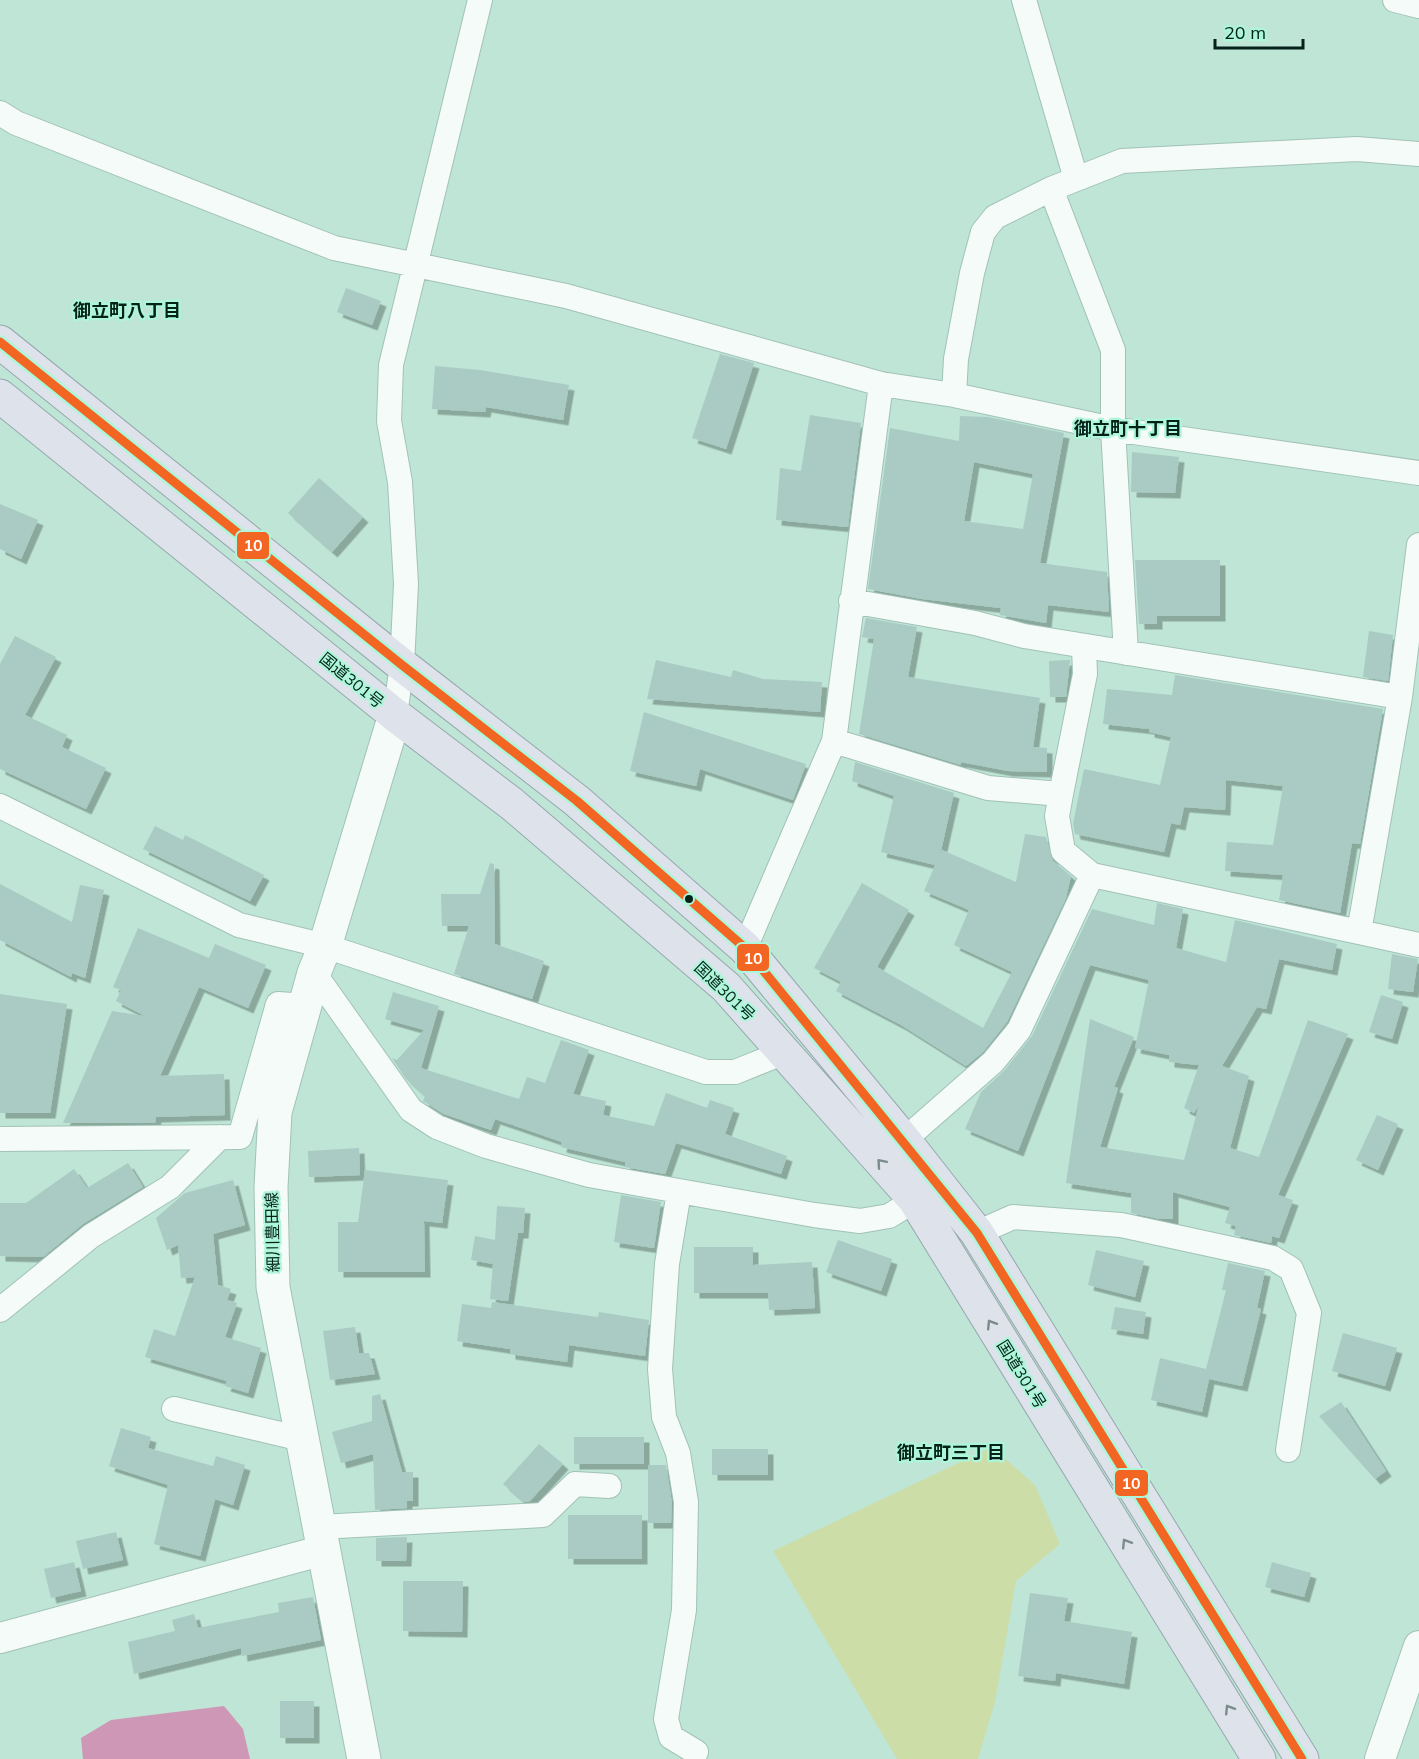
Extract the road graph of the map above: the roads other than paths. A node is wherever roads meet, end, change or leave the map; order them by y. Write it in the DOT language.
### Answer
graph roads {
  1 [pos="480,0"];
  2 [pos="1024,0"];
  3 [pos="1395,0"];
  4 [pos="1419,6"];
  5 [pos="0,113"];
  6 [pos="1419,154"];
  7 [pos="1076,179"];
  8 [pos="1051,189"];
  9 [pos="416,266"];
  10 [pos="0,342"];
  11 [pos="881,384"];
  12 [pos="954,395"];
  13 [pos="0,396"];
  14 [pos="1113,429"];
  15 [pos="1419,472"];
  16 [pos="1419,545"];
  17 [pos="851,601"];
  18 [pos="1084,646"];
  19 [pos="1126,653"];
  20 [pos="402,665"];
  21 [pos="1400,697"];
  22 [pos="395,714"];
  23 [pos="834,741"];
  24 [pos="1061,794"];
  25 [pos="0,806"];
  26 [pos="1092,875"];
  27 [pos="1359,932"];
  28 [pos="1419,945"];
  29 [pos="745,948"];
  30 [pos="319,960"];
  31 [pos="305,1006"];
  32 [pos="784,1052"];
  33 [pos="220,1137"];
  34 [pos="0,1139"];
  35 [pos="904,1140"];
  36 [pos="680,1192"];
  37 [pos="915,1200"];
  38 [pos="977,1233"];
  39 [pos="0,1310"];
  40 [pos="174,1408"];
  41 [pos="302,1439"];
  42 [pos="1288,1450"];
  43 [pos="609,1486"];
  44 [pos="322,1539"];
  45 [pos="0,1638"];
  46 [pos="1419,1646"];
  47 [pos="696,1752"];
  48 [pos="364,1759"];
  49 [pos="1259,1759"];
  50 [pos="1302,1759"];
  51 [pos="1380,1759"];
  1 -- 9 [label="street"];
  2 -- 7 [label="street"];
  3 -- 4 [label="street"];
  5 -- 9 [label="street"];
  6 -- 7 [label="street"];
  7 -- 8 [label="street"];
  8 -- 12 [label="street"];
  8 -- 14 [label="street"];
  9 -- 11 [label="street"];
  9 -- 20 [label="street"];
  10 -- 20 [label="highway"];
  11 -- 12 [label="street"];
  11 -- 17 [label="street"];
  12 -- 14 [label="street"];
  13 -- 22 [label="highway, 国道301号"];
  14 -- 15 [label="street"];
  14 -- 19 [label="street"];
  16 -- 21 [label="street"];
  17 -- 18 [label="street"];
  17 -- 23 [label="street"];
  18 -- 19 [label="street"];
  18 -- 24 [label="street"];
  19 -- 21 [label="street"];
  20 -- 22 [label="street"];
  20 -- 29 [label="highway"];
  21 -- 27 [label="street"];
  22 -- 30 [label="main road, 細川豊田線"];
  22 -- 32 [label="highway, 国道301号"];
  23 -- 24 [label="street"];
  23 -- 29 [label="street"];
  24 -- 26 [label="street"];
  25 -- 30 [label="street"];
  26 -- 27 [label="street"];
  26 -- 35 [label="street"];
  27 -- 28 [label="street"];
  29 -- 35 [label="highway"];
  30 -- 31 [label="main road, 細川豊田線"];
  30 -- 32 [label="street"];
  30 -- 36 [label="street"];
  31 -- 33 [label="street"];
  31 -- 41 [label="main road, 細川豊田線"];
  37 -- 32 [label="highway, 国道301号, one-way"];
  33 -- 34 [label="street"];
  33 -- 39 [label="street"];
  35 -- 38 [label="highway"];
  36 -- 37 [label="street"];
  36 -- 47 [label="street"];
  49 -- 37 [label="highway, 国道301号, one-way"];
  38 -- 42 [label="street"];
  38 -- 50 [label="highway"];
  40 -- 41 [label="street"];
  41 -- 44 [label="main road, 細川豊田線"];
  43 -- 44 [label="street"];
  44 -- 45 [label="street"];
  44 -- 48 [label="main road, 細川豊田線"];
  46 -- 51 [label="street"];
}
